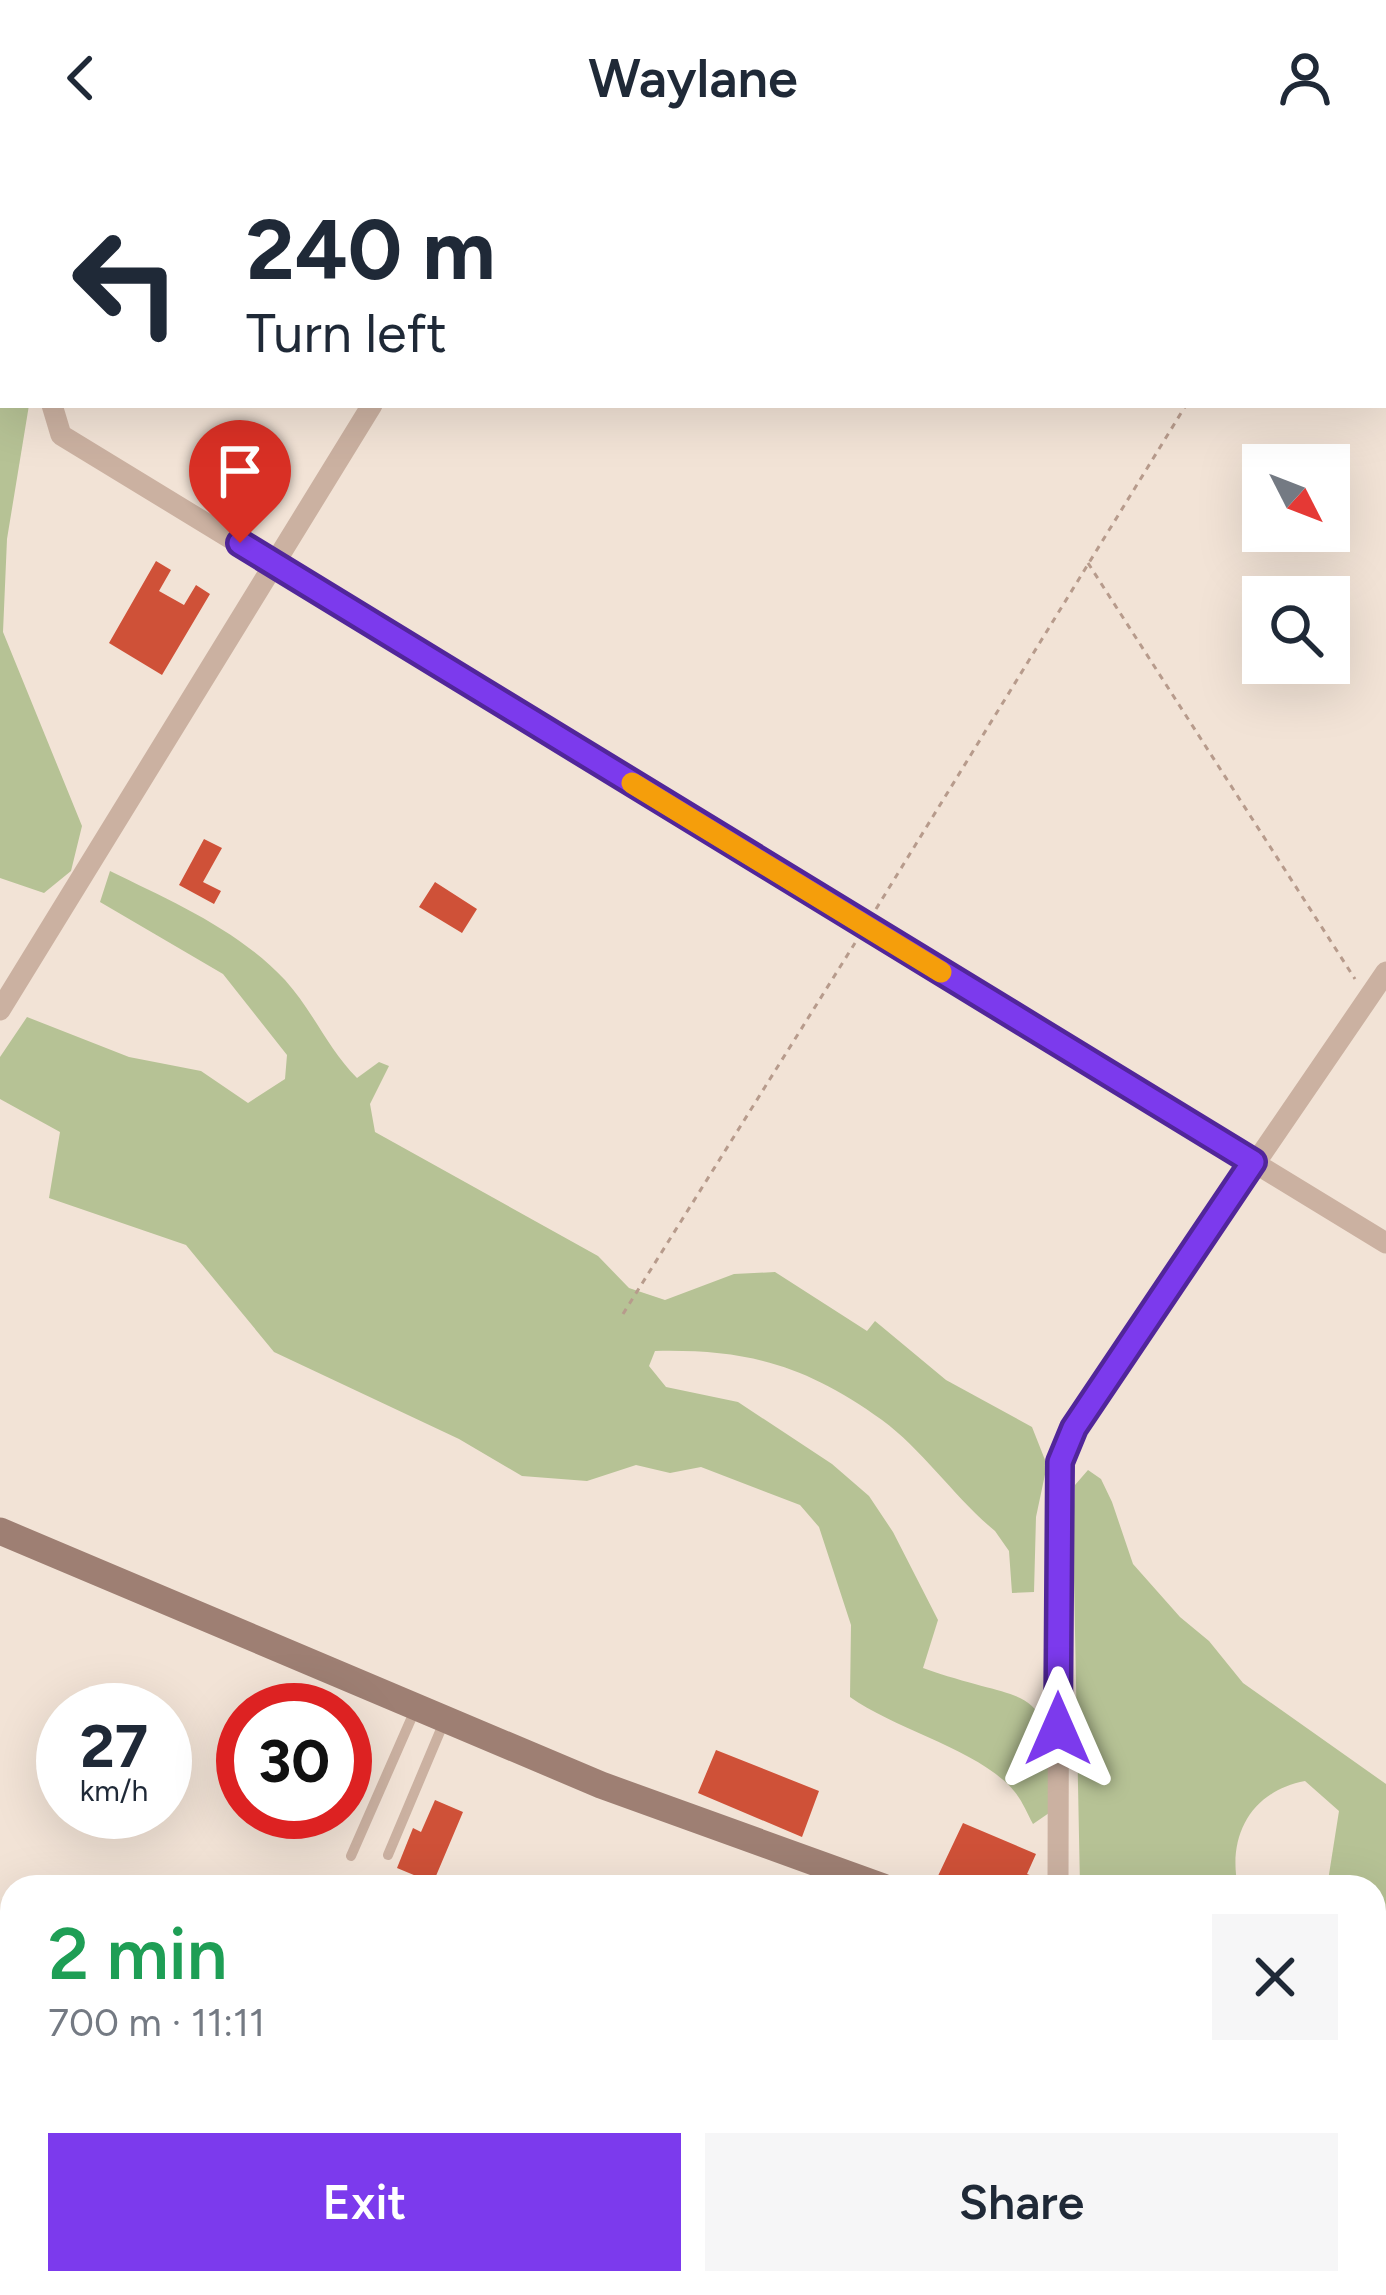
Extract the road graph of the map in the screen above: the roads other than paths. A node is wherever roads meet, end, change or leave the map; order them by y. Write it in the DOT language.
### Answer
graph roads {
  1 [pos="53,408"];
  2 [pos="370,408"];
  3 [pos="275,565"];
  4 [pos="1386,972"];
  5 [pos="0,1010"];
  6 [pos="1253,1162"];
  7 [pos="1386,1243"];
  8 [pos="0,1531"];
  9 [pos="417,1707"];
  10 [pos="446,1719"];
  11 [pos="388,1855"];
  12 [pos="351,1856"];
  13 [pos="850,1875"];
  14 [pos="1058,1875"];
  1 -- 3 [label="street"];
  2 -- 3 [label="street"];
  3 -- 5 [label="street"];
  3 -- 6 [label="street"];
  4 -- 6 [label="street"];
  6 -- 7 [label="street"];
  6 -- 14 [label="street"];
  8 -- 9 [label="street"];
  9 -- 10 [label="street"];
  9 -- 12 [label="lane"];
  10 -- 11 [label="lane"];
  10 -- 13 [label="street"];
}
